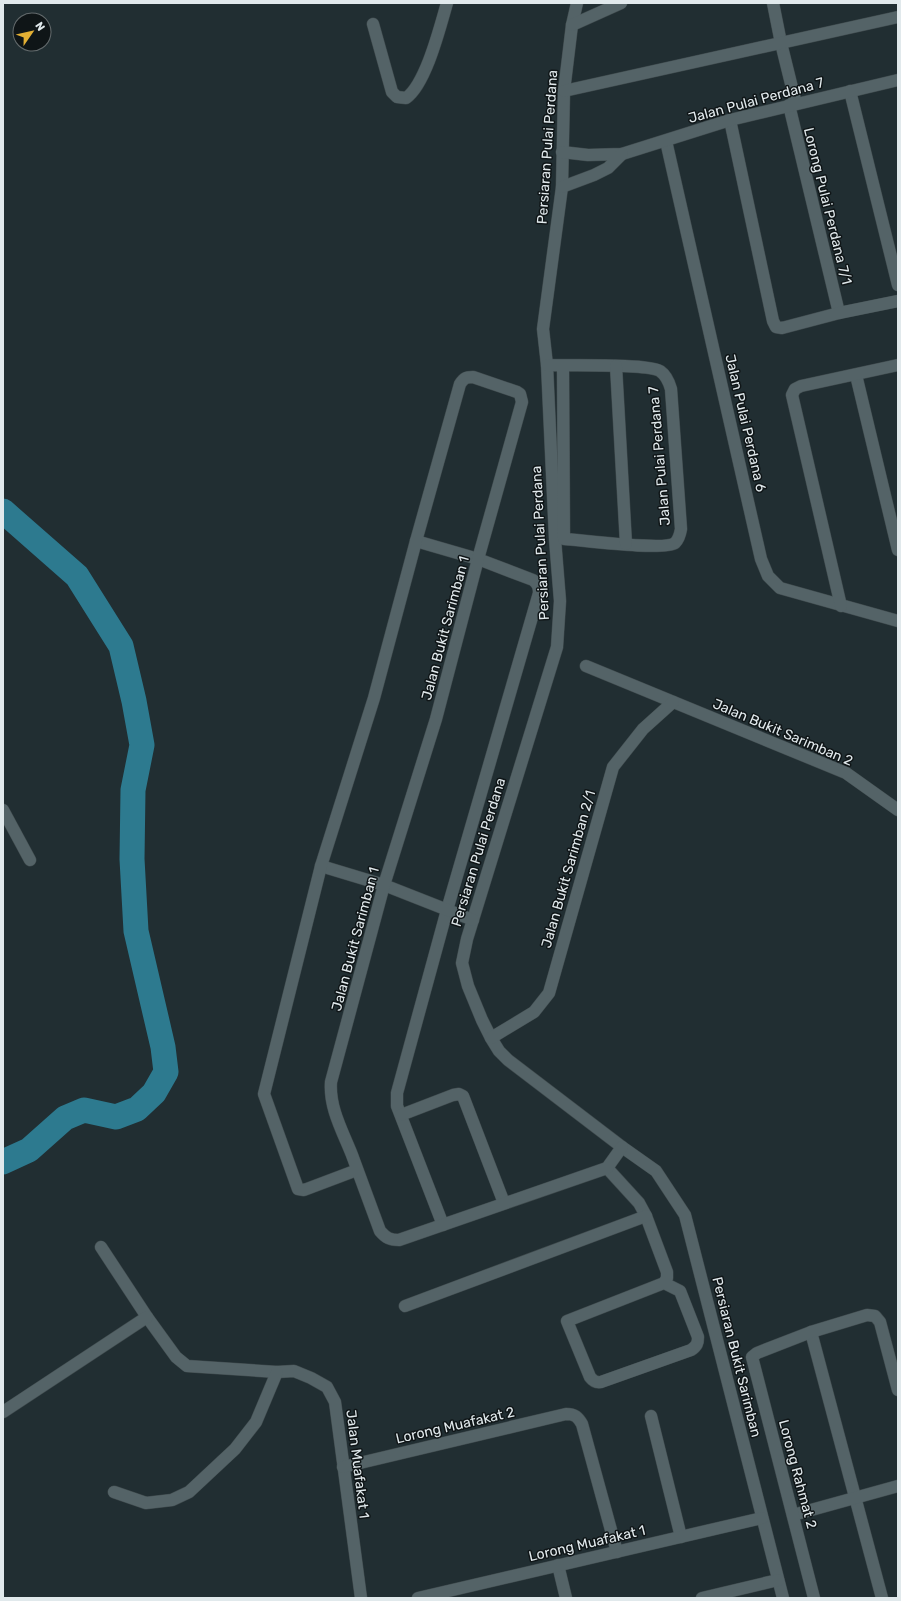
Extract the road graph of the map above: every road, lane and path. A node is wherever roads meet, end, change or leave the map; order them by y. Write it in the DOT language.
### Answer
graph roads {
  1 [pos="447,3"];
  2 [pos="577,3"];
  3 [pos="621,3"];
  4 [pos="773,3"];
  5 [pos="898,17"];
  6 [pos="373,24"];
  7 [pos="572,25"];
  8 [pos="781,43"];
  9 [pos="898,80"];
  10 [pos="564,91"];
  11 [pos="850,91"];
  12 [pos="792,104"];
  13 [pos="730,120"];
  14 [pos="666,141"];
  15 [pos="562,152"];
  16 [pos="622,154"];
  17 [pos="562,187"];
  18 [pos="898,285"];
  19 [pos="898,301"];
  20 [pos="838,313"];
  21 [pos="546,365"];
  22 [pos="898,365"];
  23 [pos="563,366"];
  24 [pos="616,366"];
  25 [pos="856,375"];
  26 [pos="416,541"];
  27 [pos="626,544"];
  28 [pos="898,550"];
  29 [pos="478,559"];
  30 [pos="841,606"];
  31 [pos="898,621"];
  32 [pos="586,666"];
  33 [pos="673,702"];
  34 [pos="3,810"];
  35 [pos="898,810"];
  36 [pos="30,860"];
  37 [pos="322,866"];
  38 [pos="384,885"];
  39 [pos="447,910"];
  40 [pos="473,920"];
  41 [pos="490,1038"];
  42 [pos="401,1115"];
  43 [pos="622,1147"];
  44 [pos="607,1168"];
  45 [pos="358,1170"];
  46 [pos="504,1203"];
  47 [pos="646,1216"];
  48 [pos="443,1224"];
  49 [pos="101,1246"];
  50 [pos="664,1283"];
  51 [pos="405,1306"];
  52 [pos="146,1318"];
  53 [pos="811,1332"];
  54 [pos="277,1372"];
  55 [pos="898,1390"];
  56 [pos="3,1412"];
  57 [pos="651,1416"];
  58 [pos="343,1467"];
  59 [pos="898,1486"];
  60 [pos="114,1492"];
  61 [pos="856,1499"];
  62 [pos="794,1515"];
  63 [pos="762,1518"];
  64 [pos="681,1537"];
  65 [pos="616,1552"];
  66 [pos="558,1565"];
  67 [pos="778,1580"];
  68 [pos="361,1598"];
  69 [pos="418,1598"];
  70 [pos="566,1598"];
  71 [pos="702,1598"];
  72 [pos="782,1598"];
  73 [pos="814,1598"];
  74 [pos="882,1598"];
  1 -- 6 [label="street"];
  2 -- 7 [label="street, Persiaran Pulai Perdana"];
  3 -- 7 [label="street"];
  4 -- 8 [label="street, Lorong Pulai Perdana 7/1"];
  5 -- 8 [label="street"];
  7 -- 10 [label="street, Persiaran Pulai Perdana"];
  8 -- 10 [label="street"];
  8 -- 12 [label="street, Lorong Pulai Perdana 7/1"];
  9 -- 11 [label="street, Jalan Pulai Perdana 7"];
  10 -- 15 [label="street, Persiaran Pulai Perdana"];
  11 -- 12 [label="street, Jalan Pulai Perdana 7"];
  11 -- 18 [label="street"];
  12 -- 13 [label="street, Jalan Pulai Perdana 7"];
  12 -- 20 [label="street, Lorong Pulai Perdana 7/1"];
  13 -- 14 [label="street, Jalan Pulai Perdana 7"];
  13 -- 20 [label="street"];
  14 -- 16 [label="street, Jalan Pulai Perdana 7"];
  14 -- 30 [label="street, Jalan Pulai Perdana 6"];
  15 -- 16 [label="street, Jalan Pulai Perdana 7"];
  15 -- 17 [label="street, Persiaran Pulai Perdana"];
  16 -- 17 [label="street, Jalan Pulai Perdana 7"];
  17 -- 21 [label="street, Persiaran Pulai Perdana"];
  19 -- 20 [label="street"];
  21 -- 23 [label="street, Jalan Pulai Perdana 7"];
  21 -- 40 [label="street, Persiaran Pulai Perdana"];
  22 -- 25 [label="street"];
  23 -- 24 [label="street, Jalan Pulai Perdana 7"];
  23 -- 27 [label="street, Jalan Pulai Perdana 7"];
  24 -- 27 [label="street"];
  24 -- 27 [label="street, Jalan Pulai Perdana 7"];
  25 -- 28 [label="street"];
  25 -- 30 [label="street"];
  26 -- 29 [label="street"];
  26 -- 29 [label="street, Jalan Bukit Sarimban 1"];
  26 -- 37 [label="street"];
  29 -- 38 [label="street, Jalan Bukit Sarimban 1"];
  29 -- 39 [label="street"];
  30 -- 31 [label="street, Jalan Pulai Perdana 6"];
  32 -- 33 [label="street, Jalan Bukit Sarimban 2"];
  33 -- 35 [label="street, Jalan Bukit Sarimban 2"];
  33 -- 41 [label="street, Jalan Bukit Sarimban 2/1"];
  34 -- 36 [label="street"];
  37 -- 38 [label="street"];
  37 -- 45 [label="street"];
  38 -- 39 [label="street"];
  38 -- 45 [label="street, Jalan Bukit Sarimban 1"];
  39 -- 40 [label="street"];
  39 -- 42 [label="street"];
  40 -- 41 [label="street, Persiaran Pulai Perdana"];
  41 -- 43 [label="street, Persiaran Pulai Perdana"];
  42 -- 46 [label="street"];
  42 -- 48 [label="street"];
  43 -- 44 [label="street"];
  43 -- 63 [label="street, Persiaran Bukit Sarimban"];
  44 -- 46 [label="street, Jalan Bukit Sarimban 1"];
  44 -- 47 [label="street"];
  45 -- 48 [label="street, Jalan Bukit Sarimban 1"];
  46 -- 48 [label="street, Jalan Bukit Sarimban 1"];
  47 -- 50 [label="street"];
  47 -- 51 [label="street"];
  49 -- 52 [label="street, Jalan Muafakat 1"];
  50 -- 50 [label="street"];
  52 -- 54 [label="street, Jalan Muafakat 1"];
  52 -- 56 [label="street"];
  53 -- 55 [label="street"];
  53 -- 61 [label="street"];
  53 -- 62 [label="street, Lorong Rahmat 2"];
  54 -- 58 [label="street, Jalan Muafakat 1"];
  54 -- 60 [label="street"];
  57 -- 64 [label="street"];
  58 -- 65 [label="street, Lorong Muafakat 2"];
  58 -- 68 [label="street, Jalan Muafakat 1"];
  59 -- 61 [label="street"];
  61 -- 62 [label="street"];
  61 -- 74 [label="street"];
  62 -- 73 [label="street, Lorong Rahmat 2"];
  63 -- 64 [label="street, Lorong Muafakat 1"];
  63 -- 67 [label="street, Persiaran Bukit Sarimban"];
  64 -- 65 [label="street, Lorong Muafakat 1"];
  65 -- 66 [label="street, Lorong Muafakat 1"];
  66 -- 69 [label="street, Lorong Muafakat 1"];
  66 -- 70 [label="street"];
  67 -- 71 [label="street"];
  67 -- 72 [label="street, Persiaran Bukit Sarimban"];
}
